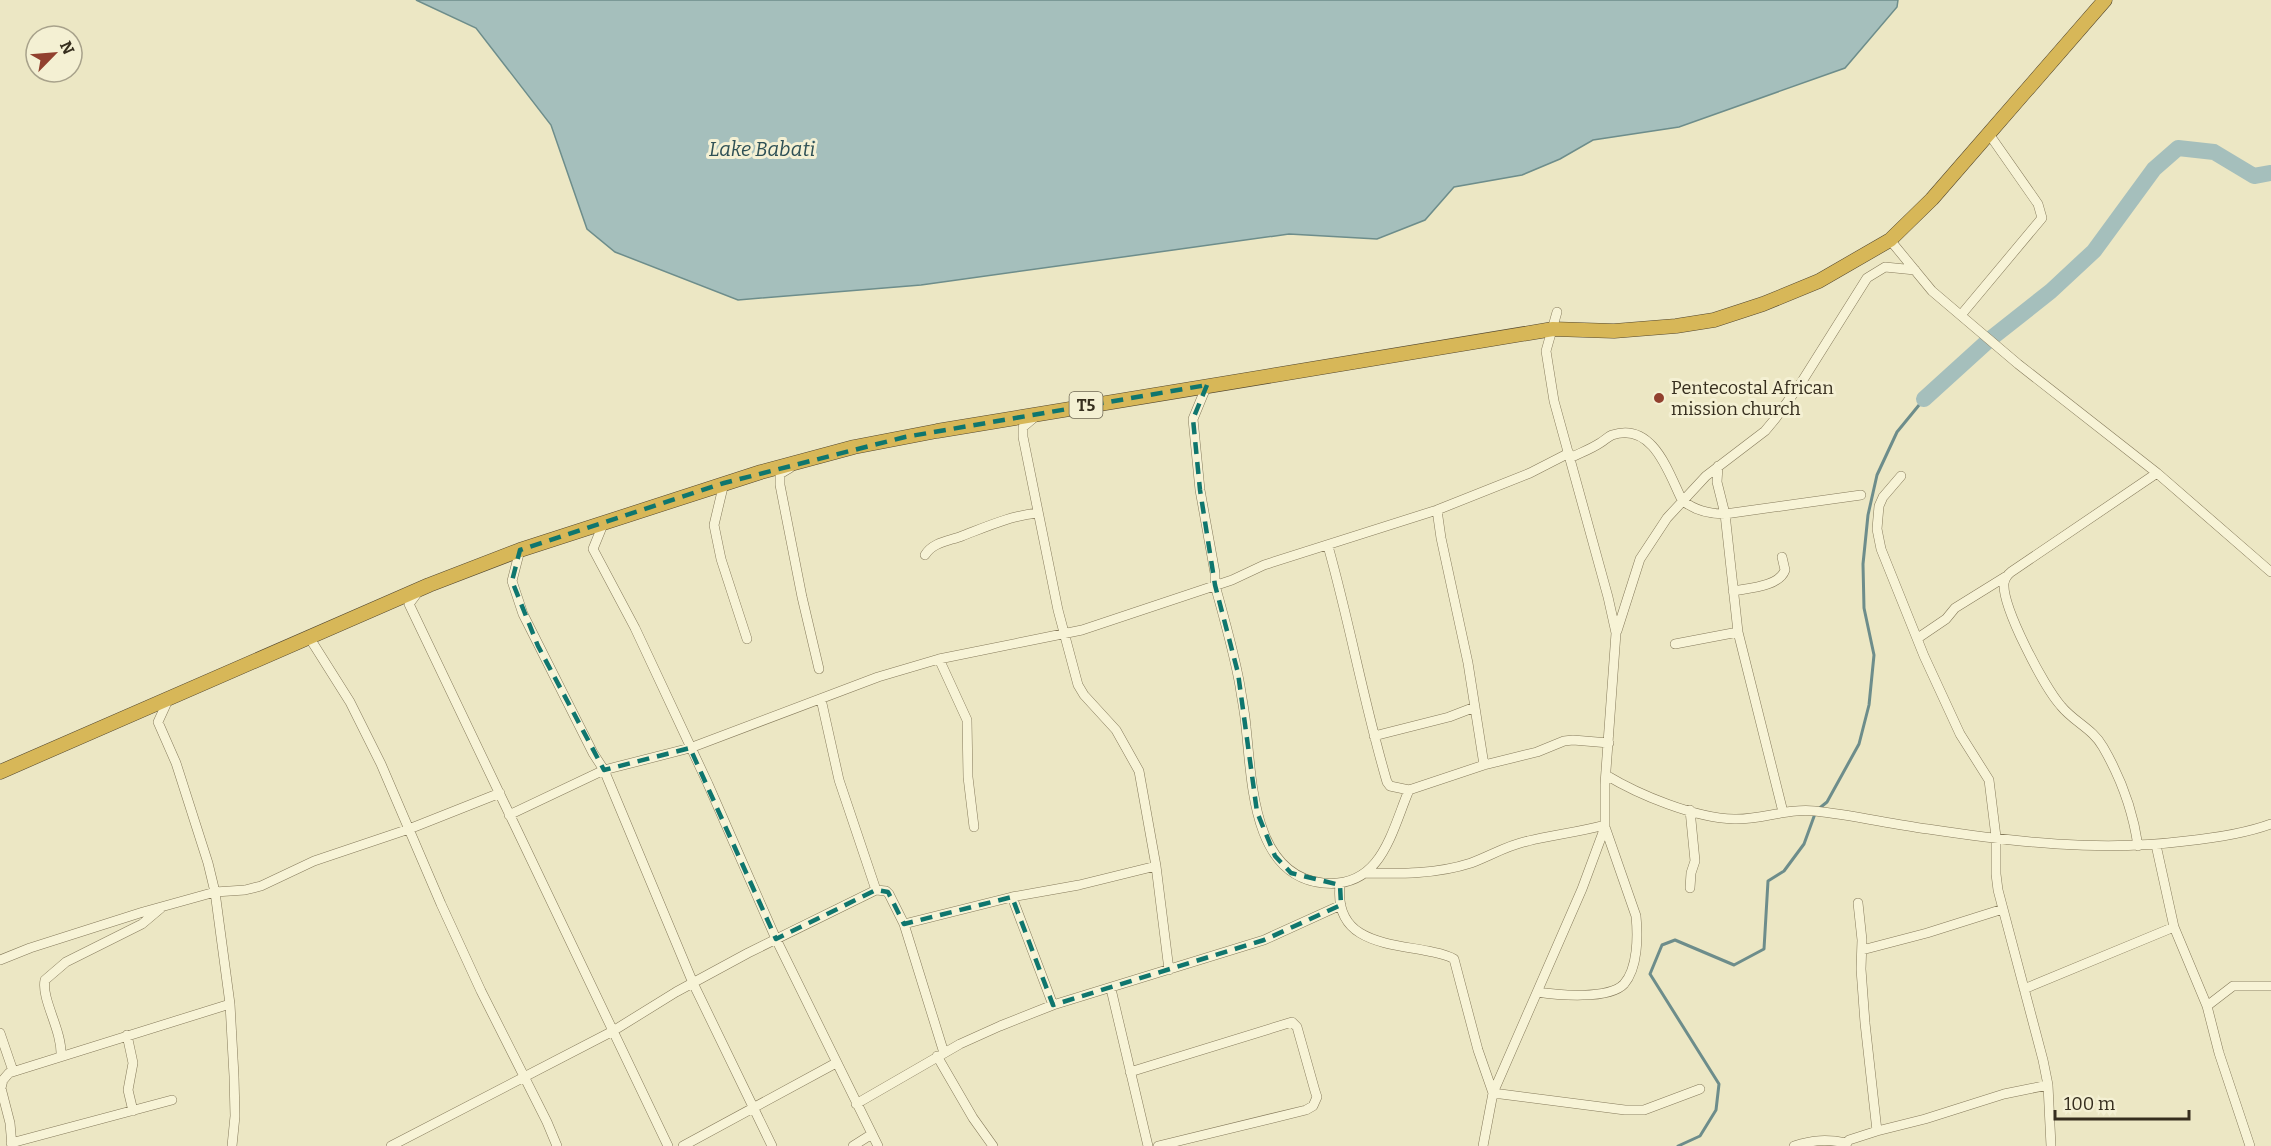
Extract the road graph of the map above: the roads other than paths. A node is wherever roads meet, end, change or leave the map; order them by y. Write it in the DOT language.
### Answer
graph roads {
  1 [pos="2105,0"];
  2 [pos="1989,134"];
  3 [pos="1890,240"];
  4 [pos="1915,270"];
  5 [pos="1557,312"];
  6 [pos="1960,315"];
  7 [pos="1553,329"];
  8 [pos="1207,385"];
  9 [pos="1041,412"];
  10 [pos="1570,456"];
  11 [pos="799,461"];
  12 [pos="1718,466"];
  13 [pos="2157,472"];
  14 [pos="1901,476"];
  15 [pos="724,483"];
  16 [pos="1861,495"];
  17 [pos="1683,502"];
  18 [pos="1437,510"];
  19 [pos="1038,513"];
  20 [pos="1725,514"];
  21 [pos="604,522"];
  22 [pos="1328,546"];
  23 [pos="519,550"];
  24 [pos="925,555"];
  25 [pos="1782,557"];
  26 [pos="2271,572"];
  27 [pos="2005,577"];
  28 [pos="1215,585"];
  29 [pos="420,589"];
  30 [pos="1733,591"];
  31 [pos="1738,632"];
  32 [pos="1616,633"];
  33 [pos="1064,634"];
  34 [pos="309,637"];
  35 [pos="747,639"];
  36 [pos="1918,639"];
  37 [pos="1675,644"];
  38 [pos="939,659"];
  39 [pos="819,669"];
  40 [pos="169,698"];
  41 [pos="820,699"];
  42 [pos="1475,707"];
  43 [pos="1374,736"];
  44 [pos="1609,743"];
  45 [pos="690,748"];
  46 [pos="1484,765"];
  47 [pos="604,770"];
  48 [pos="0,772"];
  49 [pos="1606,775"];
  50 [pos="1409,790"];
  51 [pos="500,793"];
  52 [pos="1690,810"];
  53 [pos="1783,812"];
  54 [pos="509,815"];
  55 [pos="2271,824"];
  56 [pos="1605,826"];
  57 [pos="974,827"];
  58 [pos="409,829"];
  59 [pos="1996,837"];
  60 [pos="2156,845"];
  61 [pos="2138,846"];
  62 [pos="1155,866"];
  63 [pos="1365,873"];
  64 [pos="1340,885"];
  65 [pos="1690,888"];
  66 [pos="876,890"];
  67 [pos="214,892"];
  68 [pos="1012,897"];
  69 [pos="1858,903"];
  70 [pos="1341,905"];
  71 [pos="162,907"];
  72 [pos="2003,909"];
  73 [pos="904,924"];
  74 [pos="2174,927"];
  75 [pos="776,939"];
  76 [pos="1862,950"];
  77 [pos="0,960"];
  78 [pos="1169,969"];
  79 [pos="693,983"];
  80 [pos="2271,986"];
  81 [pos="1111,989"];
  82 [pos="2024,989"];
  83 [pos="1537,992"];
  84 [pos="230,1004"];
  85 [pos="1053,1005"];
  86 [pos="2207,1006"];
  87 [pos="613,1031"];
  88 [pos="0,1034"];
  89 [pos="127,1035"];
  90 [pos="61,1055"];
  91 [pos="941,1055"];
  92 [pos="836,1062"];
  93 [pos="13,1071"];
  94 [pos="1130,1072"];
  95 [pos="523,1076"];
  96 [pos="2048,1084"];
  97 [pos="1700,1089"];
  98 [pos="1493,1093"];
  99 [pos="172,1100"];
  100 [pos="856,1104"];
  101 [pos="753,1108"];
  102 [pos="133,1111"];
  103 [pos="1877,1131"];
  104 [pos="872,1134"];
  105 [pos="11,1145"];
  106 [pos="1845,1145"];
  107 [pos="232,1146"];
  108 [pos="391,1146"];
  109 [pos="557,1146"];
  110 [pos="668,1146"];
  111 [pos="682,1146"];
  112 [pos="772,1146"];
  113 [pos="853,1146"];
  114 [pos="878,1146"];
  115 [pos="993,1146"];
  116 [pos="1148,1146"];
  117 [pos="1158,1146"];
  118 [pos="1483,1146"];
  119 [pos="1794,1146"];
  120 [pos="2051,1146"];
  121 [pos="2250,1146"];
  1 -- 2 [label="highway, T5"];
  2 -- 3 [label="highway, T5"];
  2 -- 6 [label="street"];
  3 -- 4 [label="street"];
  3 -- 7 [label="highway, T5"];
  4 -- 6 [label="street"];
  4 -- 12 [label="street"];
  5 -- 7 [label="street"];
  6 -- 13 [label="street"];
  7 -- 8 [label="highway, T5"];
  7 -- 10 [label="street"];
  8 -- 9 [label="highway, T5"];
  8 -- 28 [label="street"];
  9 -- 11 [label="highway, T5"];
  9 -- 19 [label="street"];
  10 -- 17 [label="street"];
  10 -- 18 [label="street"];
  10 -- 32 [label="street"];
  11 -- 15 [label="highway, T5"];
  11 -- 39 [label="street"];
  12 -- 17 [label="street"];
  12 -- 20 [label="street"];
  13 -- 26 [label="street"];
  13 -- 27 [label="street"];
  14 -- 36 [label="street"];
  15 -- 21 [label="highway, T5"];
  15 -- 35 [label="street"];
  16 -- 20 [label="street"];
  17 -- 20 [label="street"];
  17 -- 32 [label="street"];
  18 -- 22 [label="street"];
  18 -- 42 [label="street"];
  19 -- 24 [label="street"];
  19 -- 33 [label="street"];
  20 -- 30 [label="street"];
  21 -- 23 [label="highway, T5"];
  21 -- 45 [label="street"];
  22 -- 28 [label="street"];
  22 -- 43 [label="street"];
  23 -- 29 [label="highway, T5"];
  23 -- 47 [label="street"];
  25 -- 30 [label="street"];
  27 -- 36 [label="street"];
  27 -- 61 [label="street"];
  28 -- 33 [label="street"];
  28 -- 64 [label="street"];
  29 -- 34 [label="highway, T5"];
  29 -- 51 [label="street"];
  30 -- 31 [label="street"];
  31 -- 37 [label="street"];
  31 -- 53 [label="street"];
  32 -- 44 [label="street"];
  33 -- 38 [label="street"];
  33 -- 62 [label="street"];
  34 -- 40 [label="highway, T5"];
  34 -- 58 [label="street"];
  36 -- 59 [label="street"];
  38 -- 41 [label="street"];
  38 -- 57 [label="street"];
  40 -- 48 [label="highway, T5"];
  40 -- 67 [label="street"];
  41 -- 45 [label="street"];
  41 -- 66 [label="street"];
  42 -- 43 [label="street"];
  42 -- 46 [label="street"];
  43 -- 50 [label="street"];
  44 -- 46 [label="street"];
  44 -- 49 [label="street"];
  45 -- 47 [label="street"];
  45 -- 75 [label="street"];
  46 -- 50 [label="street"];
  47 -- 54 [label="street"];
  47 -- 79 [label="street"];
  49 -- 52 [label="street"];
  49 -- 56 [label="street"];
  50 -- 63 [label="street"];
  51 -- 54 [label="street"];
  51 -- 58 [label="street"];
  52 -- 53 [label="street"];
  52 -- 65 [label="street"];
  53 -- 59 [label="street"];
  54 -- 87 [label="street"];
  55 -- 60 [label="street"];
  56 -- 63 [label="street"];
  56 -- 83 [label="street"];
  56 -- 83 [label="street"];
  58 -- 67 [label="street"];
  58 -- 95 [label="street"];
  59 -- 61 [label="street"];
  59 -- 72 [label="street"];
  60 -- 61 [label="street"];
  60 -- 74 [label="street"];
  62 -- 68 [label="street"];
  62 -- 78 [label="street"];
  63 -- 64 [label="street"];
  64 -- 70 [label="street"];
  66 -- 73 [label="street"];
  66 -- 75 [label="street"];
  67 -- 71 [label="street"];
  67 -- 84 [label="street"];
  68 -- 73 [label="street"];
  68 -- 85 [label="street"];
  69 -- 76 [label="street"];
  70 -- 78 [label="street"];
  70 -- 98 [label="street"];
  71 -- 77 [label="street"];
  71 -- 90 [label="street"];
  72 -- 76 [label="street"];
  72 -- 82 [label="street"];
  73 -- 91 [label="street"];
  74 -- 82 [label="street"];
  74 -- 86 [label="street"];
  75 -- 79 [label="street"];
  75 -- 92 [label="street"];
  76 -- 103 [label="street"];
  78 -- 81 [label="street"];
  79 -- 87 [label="street"];
  79 -- 101 [label="street"];
  80 -- 86 [label="street"];
  81 -- 85 [label="street"];
  81 -- 94 [label="street"];
  82 -- 96 [label="street"];
  83 -- 98 [label="street"];
  84 -- 89 [label="street"];
  84 -- 107 [label="street"];
  85 -- 91 [label="street"];
  86 -- 121 [label="street"];
  87 -- 95 [label="street"];
  87 -- 110 [label="street"];
  88 -- 93 [label="street"];
  89 -- 90 [label="street"];
  89 -- 102 [label="street"];
  90 -- 93 [label="street"];
  91 -- 100 [label="street"];
  91 -- 115 [label="street"];
  92 -- 100 [label="street"];
  92 -- 101 [label="street"];
  93 -- 105 [label="street"];
  94 -- 116 [label="street"];
  94 -- 117 [label="street"];
  95 -- 108 [label="street"];
  95 -- 109 [label="street"];
  96 -- 103 [label="street"];
  96 -- 120 [label="street"];
  97 -- 98 [label="street"];
  98 -- 118 [label="street"];
  99 -- 102 [label="street"];
  100 -- 104 [label="street"];
  101 -- 111 [label="street"];
  101 -- 112 [label="street"];
  102 -- 105 [label="street"];
  103 -- 106 [label="street"];
  104 -- 113 [label="street"];
  104 -- 114 [label="street"];
  106 -- 119 [label="street"];
}
